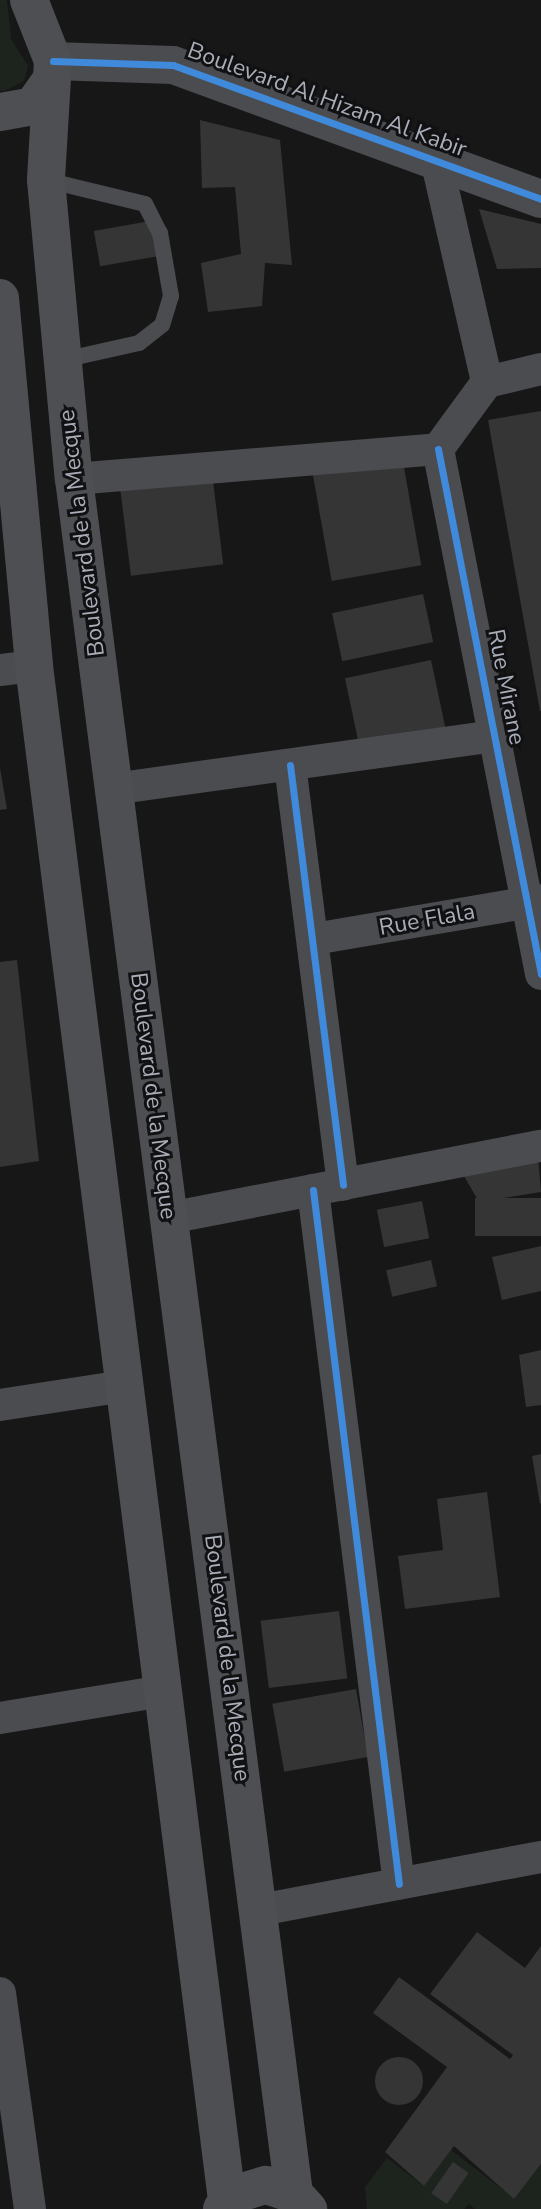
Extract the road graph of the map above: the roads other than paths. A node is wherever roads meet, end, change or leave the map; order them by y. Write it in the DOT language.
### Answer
graph roads {
  1 [pos="29,0"];
  2 [pos="52,71"];
  3 [pos="0,113"];
  4 [pos="436,159"];
  5 [pos="46,180"];
  6 [pos="541,199"];
  7 [pos="0,298"];
  8 [pos="63,360"];
  9 [pos="541,369"];
  10 [pos="487,382"];
  11 [pos="438,449"];
  12 [pos="74,479"];
  13 [pos="17,668"];
  14 [pos="497,736"];
  15 [pos="290,765"];
  16 [pos="113,789"];
  17 [pos="535,901"];
  18 [pos="314,939"];
  19 [pos="541,974"];
  20 [pos="541,1146"];
  21 [pos="328,1187"];
  22 [pos="169,1217"];
  23 [pos="124,1386"];
  24 [pos="0,1405"];
  25 [pos="163,1691"];
  26 [pos="0,1718"];
  27 [pos="541,1857"];
  28 [pos="398,1884"];
  29 [pos="260,1910"];
  30 [pos="1,2010"];
  31 [pos="301,2202"];
  32 [pos="225,2205"];
  33 [pos="30,2209"];
  1 -- 2 [label="main road, Boulevard de la Mecque"];
  2 -- 3 [label="main road"];
  2 -- 4 [label="street, Boulevard Al Hizam Al Kabir"];
  2 -- 5 [label="main road, Boulevard de la Mecque"];
  4 -- 6 [label="street, Boulevard Al Hizam Al Kabir"];
  4 -- 10 [label="street"];
  5 -- 8 [label="main road, Boulevard de la Mecque"];
  5 -- 8 [label="lane"];
  7 -- 13 [label="main road"];
  8 -- 12 [label="main road, Boulevard de la Mecque"];
  9 -- 10 [label="street"];
  10 -- 11 [label="street"];
  11 -- 12 [label="street"];
  11 -- 14 [label="street, Rue Mirane"];
  12 -- 16 [label="main road, Boulevard de la Mecque"];
  13 -- 23 [label="main road"];
  14 -- 15 [label="street"];
  14 -- 17 [label="street, Rue Mirane"];
  15 -- 16 [label="street"];
  15 -- 18 [label="street"];
  16 -- 22 [label="main road, Boulevard de la Mecque"];
  17 -- 18 [label="street, Rue Flala"];
  17 -- 19 [label="street, Rue Mirane"];
  18 -- 21 [label="street"];
  20 -- 21 [label="street"];
  21 -- 22 [label="street"];
  21 -- 28 [label="street"];
  22 -- 29 [label="main road, Boulevard de la Mecque"];
  23 -- 24 [label="street"];
  23 -- 25 [label="main road"];
  25 -- 26 [label="street"];
  25 -- 32 [label="main road"];
  27 -- 28 [label="street"];
  28 -- 29 [label="street"];
  29 -- 31 [label="main road, Boulevard de la Mecque"];
  30 -- 33 [label="street"];
  31 -- 32 [label="main road"];
}
